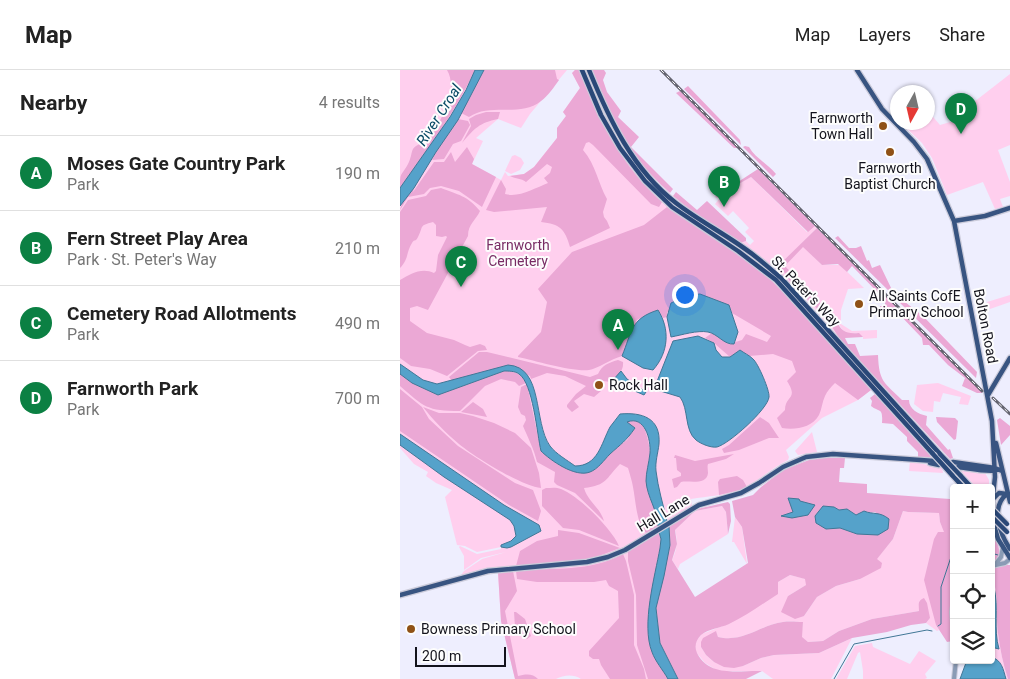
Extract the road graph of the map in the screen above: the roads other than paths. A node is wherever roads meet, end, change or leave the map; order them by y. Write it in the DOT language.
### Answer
graph roads {
  1 [pos="588,70"];
  2 [pos="857,70"];
  3 [pos="582,71"];
  4 [pos="664,196"];
  5 [pos="674,205"];
  6 [pos="1010,208"];
  7 [pos="954,221"];
  8 [pos="1010,358"];
  9 [pos="995,382"];
  10 [pos="986,384"];
  11 [pos="987,396"];
  12 [pos="994,436"];
  13 [pos="994,457"];
  14 [pos="953,462"];
  15 [pos="937,463"];
  16 [pos="971,464"];
  17 [pos="958,467"];
  18 [pos="998,469"];
  19 [pos="984,470"];
  20 [pos="960,484"];
  21 [pos="968,484"];
  22 [pos="992,484"];
  23 [pos="995,484"];
  24 [pos="1007,494"];
  25 [pos="995,497"];
  26 [pos="1010,502"];
  27 [pos="995,513"];
  28 [pos="995,519"];
  29 [pos="995,529"];
  30 [pos="1008,530"];
  31 [pos="1002,547"];
  32 [pos="1010,549"];
  33 [pos="1010,558"];
  34 [pos="1005,562"];
  35 [pos="995,563"];
  36 [pos="1010,563"];
  37 [pos="995,564"];
  38 [pos="400,595"];
  39 [pos="956,664"];
  40 [pos="954,679"];
  1 -- 4 [label="highway, St. Peter's Way"];
  2 -- 7 [label="main road, Bolton Road"];
  3 -- 4 [label="highway, St. Peter's Way"];
  4 -- 5 [label="highway, St. Peter's Way"];
  5 -- 20 [label="highway, St. Peter's Way, bridge"];
  5 -- 21 [label="highway, St. Peter's Way, bridge"];
  6 -- 7 [label="main road"];
  7 -- 10 [label="main road, Bolton Road"];
  8 -- 9 [label="main road"];
  9 -- 10 [label="main road"];
  9 -- 11 [label="main road"];
  10 -- 11 [label="main road, Bolton Road"];
  11 -- 12 [label="main road, Bolton Road"];
  12 -- 13 [label="main road"];
  12 -- 18 [label="main road"];
  13 -- 16 [label="main road"];
  13 -- 18 [label="main road"];
  14 -- 16 [label="main road"];
  15 -- 38 [label="main road, Hall Lane"];
  16 -- 18 [label="main road"];
  17 -- 19 [label="main road"];
  18 -- 19 [label="main road"];
  18 -- 23 [label="main road"];
  18 -- 24 [label="main road"];
  19 -- 22 [label="main road"];
  24 -- 25 [label="main road"];
  24 -- 26 [label="main road"];
  24 -- 32 [label="main road"];
  27 -- 30 [label="highway, bridge"];
  28 -- 30 [label="highway, bridge"];
  29 -- 31 [label="main road"];
  31 -- 33 [label="main road"];
  31 -- 35 [label="street"];
  33 -- 34 [label="street"];
  34 -- 36 [label="street"];
  34 -- 37 [label="street"];
  39 -- 40 [label="street"];
}
